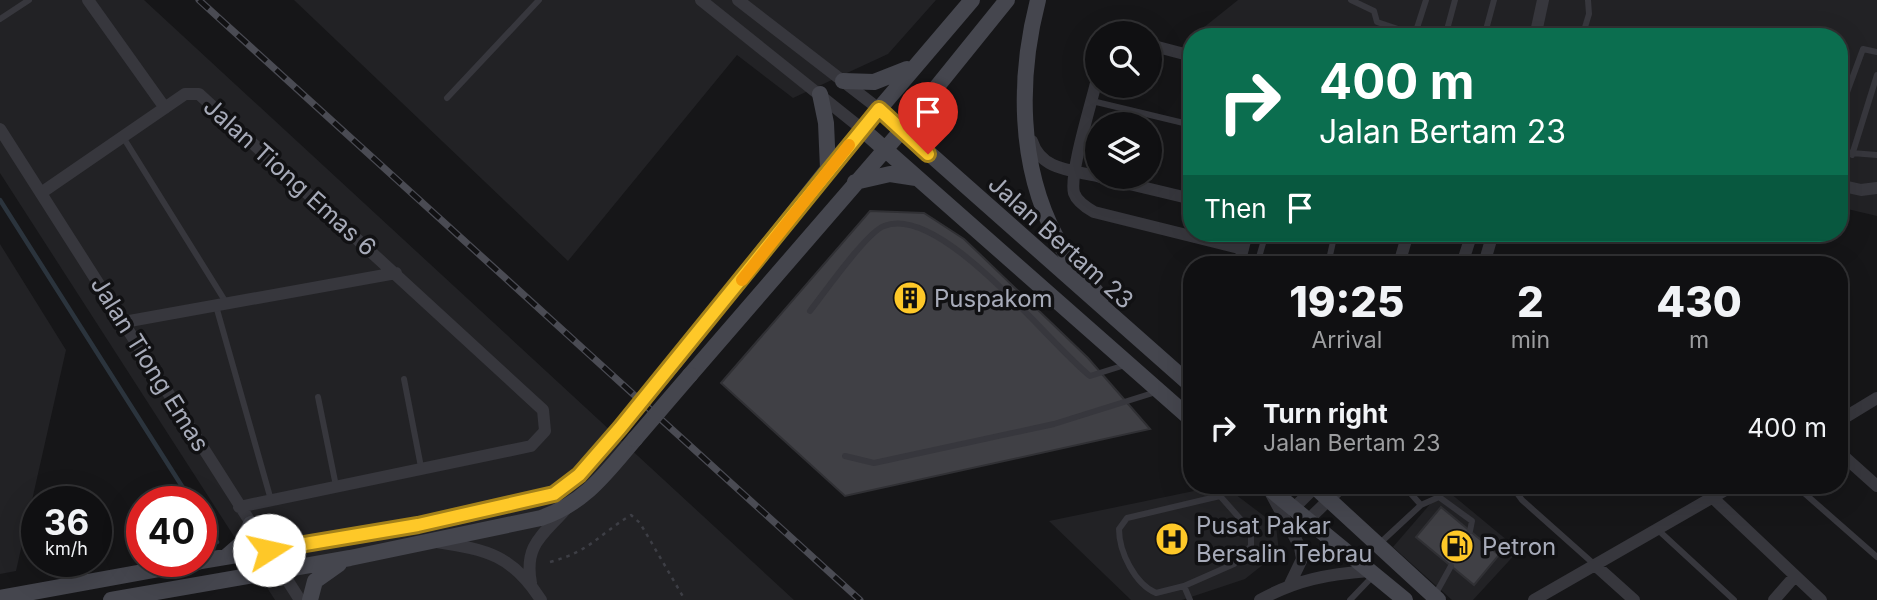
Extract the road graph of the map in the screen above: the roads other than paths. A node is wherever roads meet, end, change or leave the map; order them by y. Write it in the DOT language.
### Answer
graph roads {
  1 [pos="29,0"];
  2 [pos="88,0"];
  3 [pos="540,0"];
  4 [pos="701,0"];
  5 [pos="738,0"];
  6 [pos="972,0"];
  7 [pos="1007,0"];
  8 [pos="1038,0"];
  9 [pos="1351,0"];
  10 [pos="1426,0"];
  11 [pos="1455,0"];
  12 [pos="1494,0"];
  13 [pos="1543,0"];
  14 [pos="1588,0"];
  15 [pos="0,19"];
  16 [pos="1395,28"];
  17 [pos="1418,28"];
  18 [pos="1447,28"];
  19 [pos="1486,28"];
  20 [pos="1537,28"];
  21 [pos="1585,28"];
  22 [pos="1162,49"];
  23 [pos="1877,52"];
  24 [pos="1183,55"];
  25 [pos="917,63"];
  26 [pos="1877,75"];
  27 [pos="843,81"];
  28 [pos="940,83"];
  29 [pos="1848,90"];
  30 [pos="820,94"];
  31 [pos="447,98"];
  32 [pos="1093,98"];
  33 [pos="1092,101"];
  34 [pos="165,108"];
  35 [pos="879,109"];
  36 [pos="1183,123"];
  37 [pos="1026,124"];
  38 [pos="0,128"];
  39 [pos="862,130"];
  40 [pos="902,130"];
  41 [pos="123,137"];
  42 [pos="885,149"];
  43 [pos="928,154"];
  44 [pos="1848,154"];
  45 [pos="1852,155"];
  46 [pos="1877,155"];
  47 [pos="828,169"];
  48 [pos="1076,171"];
  49 [pos="1085,173"];
  50 [pos="916,178"];
  51 [pos="855,182"];
  52 [pos="1848,187"];
  53 [pos="1877,188"];
  54 [pos="1152,189"];
  55 [pos="41,192"];
  56 [pos="1183,197"];
  57 [pos="1183,234"];
  58 [pos="1215,242"];
  59 [pos="1245,242"];
  60 [pos="1243,249"];
  61 [pos="1241,256"];
  62 [pos="397,273"];
  63 [pos="222,305"];
  64 [pos="810,311"];
  65 [pos="124,322"];
  66 [pos="1122,326"];
  67 [pos="1127,364"];
  68 [pos="1183,378"];
  69 [pos="404,379"];
  70 [pos="1158,391"];
  71 [pos="318,397"];
  72 [pos="1877,398"];
  73 [pos="1183,412"];
  74 [pos="1848,416"];
  75 [pos="845,456"];
  76 [pos="1848,460"];
  77 [pos="421,467"];
  78 [pos="336,486"];
  79 [pos="1877,486"];
  80 [pos="1271,494"];
  81 [pos="1277,494"];
  82 [pos="1307,494"];
  83 [pos="1323,494"];
  84 [pos="1334,494"];
  85 [pos="1411,494"];
  86 [pos="1519,494"];
  87 [pos="1709,494"];
  88 [pos="1719,494"];
  89 [pos="1805,494"];
  90 [pos="1713,498"];
  91 [pos="1328,499"];
  92 [pos="271,500"];
  93 [pos="1421,505"];
  94 [pos="239,507"];
  95 [pos="1294,508"];
  96 [pos="566,509"];
  97 [pos="1307,521"];
  98 [pos="251,524"];
  99 [pos="1657,529"];
  100 [pos="1470,531"];
  101 [pos="431,541"];
  102 [pos="1377,545"];
  103 [pos="269,550"];
  104 [pos="225,557"];
  105 [pos="1877,557"];
  106 [pos="217,558"];
  107 [pos="350,558"];
  108 [pos="1595,565"];
  109 [pos="1451,566"];
  110 [pos="282,570"];
  111 [pos="1371,573"];
  112 [pos="126,575"];
  113 [pos="1795,576"];
  114 [pos="531,584"];
  115 [pos="1290,584"];
  116 [pos="1184,586"];
  117 [pos="0,598"];
  118 [pos="1436,598"];
  119 [pos="1541,598"];
  120 [pos="111,600"];
  121 [pos="300,600"];
  122 [pos="310,600"];
  123 [pos="541,600"];
  124 [pos="1190,600"];
  125 [pos="1260,600"];
  126 [pos="1350,600"];
  127 [pos="1405,600"];
  128 [pos="1634,600"];
  129 [pos="1734,600"];
  130 [pos="1774,600"];
  131 [pos="1821,600"];
  1 -- 15 [label="lane"];
  2 -- 34 [label="street"];
  3 -- 31 [label="lane"];
  4 -- 30 [label="street, Jalan Bertam 23"];
  5 -- 27 [label="street, Jalan Bertam 23"];
  6 -- 25 [label="street"];
  7 -- 28 [label="street"];
  8 -- 37 [label="street"];
  9 -- 16 [label="lane"];
  10 -- 17 [label="lane"];
  11 -- 18 [label="lane"];
  12 -- 19 [label="lane"];
  13 -- 20 [label="street"];
  14 -- 21 [label="lane"];
  22 -- 24 [label="street"];
  23 -- 29 [label="lane"];
  25 -- 27 [label="street"];
  25 -- 35 [label="street"];
  26 -- 45 [label="lane"];
  27 -- 35 [label="street, Jalan Bertam 23"];
  28 -- 40 [label="street"];
  28 -- 43 [label="street"];
  30 -- 39 [label="street, Jalan Bertam 23"];
  30 -- 47 [label="street"];
  32 -- 33 [label="street"];
  33 -- 36 [label="lane"];
  33 -- 48 [label="street"];
  34 -- 41 [label="street, Jalan Tiong Emas 6"];
  34 -- 62 [label="street, Jalan Tiong Emas 6"];
  35 -- 39 [label="street"];
  35 -- 40 [label="street, Jalan Bertam 23"];
  37 -- 48 [label="street"];
  37 -- 66 [label="street"];
  38 -- 55 [label="street, Jalan Tiong Emas"];
  39 -- 42 [label="street, Jalan Bertam 23"];
  39 -- 47 [label="street"];
  40 -- 42 [label="street"];
  40 -- 43 [label="street, Jalan Bertam 23"];
  41 -- 55 [label="street, Jalan Tiong Emas 6"];
  41 -- 63 [label="lane"];
  42 -- 50 [label="street, Jalan Bertam 23"];
  42 -- 51 [label="street"];
  43 -- 66 [label="street, Jalan Bertam 23"];
  44 -- 45 [label="lane"];
  45 -- 46 [label="lane"];
  47 -- 103 [label="street, bridge"];
  48 -- 49 [label="street"];
  48 -- 57 [label="street"];
  50 -- 51 [label="street"];
  50 -- 67 [label="street, Jalan Bertam 23"];
  51 -- 96 [label="street, bridge"];
  52 -- 53 [label="street"];
  54 -- 56 [label="street"];
  55 -- 65 [label="street, Jalan Tiong Emas"];
  58 -- 60 [label="street"];
  59 -- 60 [label="street"];
  60 -- 61 [label="street"];
  62 -- 63 [label="street"];
  62 -- 77 [label="street, Jalan Tiong Emas 6"];
  63 -- 65 [label="street"];
  63 -- 92 [label="lane"];
  64 -- 67 [label="lane"];
  65 -- 94 [label="street, Jalan Tiong Emas"];
  66 -- 68 [label="street, Jalan Bertam 23"];
  67 -- 70 [label="street, Jalan Bertam 23"];
  69 -- 77 [label="lane"];
  70 -- 73 [label="street, Jalan Bertam 23"];
  70 -- 75 [label="lane"];
  71 -- 78 [label="lane"];
  72 -- 74 [label="street"];
  76 -- 79 [label="street"];
  77 -- 78 [label="street"];
  78 -- 92 [label="street"];
  80 -- 115 [label="street"];
  81 -- 95 [label="street"];
  82 -- 95 [label="street"];
  83 -- 91 [label="street"];
  84 -- 91 [label="street"];
  85 -- 93 [label="lane"];
  86 -- 108 [label="lane"];
  87 -- 90 [label="lane"];
  88 -- 90 [label="street"];
  89 -- 105 [label="lane"];
  90 -- 99 [label="street"];
  90 -- 113 [label="street"];
  91 -- 97 [label="street"];
  91 -- 102 [label="street"];
  92 -- 94 [label="street"];
  93 -- 100 [label="lane"];
  93 -- 102 [label="lane"];
  94 -- 98 [label="street, Jalan Tiong Emas"];
  95 -- 97 [label="street"];
  96 -- 101 [label="street"];
  96 -- 114 [label="street"];
  97 -- 111 [label="street"];
  98 -- 103 [label="street, Jalan Tiong Emas"];
  98 -- 104 [label="street"];
  99 -- 108 [label="street"];
  99 -- 129 [label="lane"];
  101 -- 107 [label="street"];
  101 -- 114 [label="street"];
  102 -- 118 [label="street"];
  103 -- 104 [label="street"];
  103 -- 110 [label="street, Jalan Tiong Emas"];
  104 -- 106 [label="street"];
  107 -- 110 [label="street"];
  107 -- 122 [label="street"];
  108 -- 119 [label="street"];
  108 -- 128 [label="street"];
  109 -- 118 [label="lane"];
  110 -- 120 [label="street"];
  110 -- 121 [label="street, Jalan Tiong Emas"];
  111 -- 115 [label="street"];
  111 -- 126 [label="lane"];
  111 -- 127 [label="street"];
  112 -- 117 [label="street"];
  113 -- 130 [label="street"];
  113 -- 131 [label="street"];
  114 -- 123 [label="street"];
  115 -- 125 [label="street"];
  116 -- 116 [label="lane"];
  116 -- 124 [label="lane"];
}
